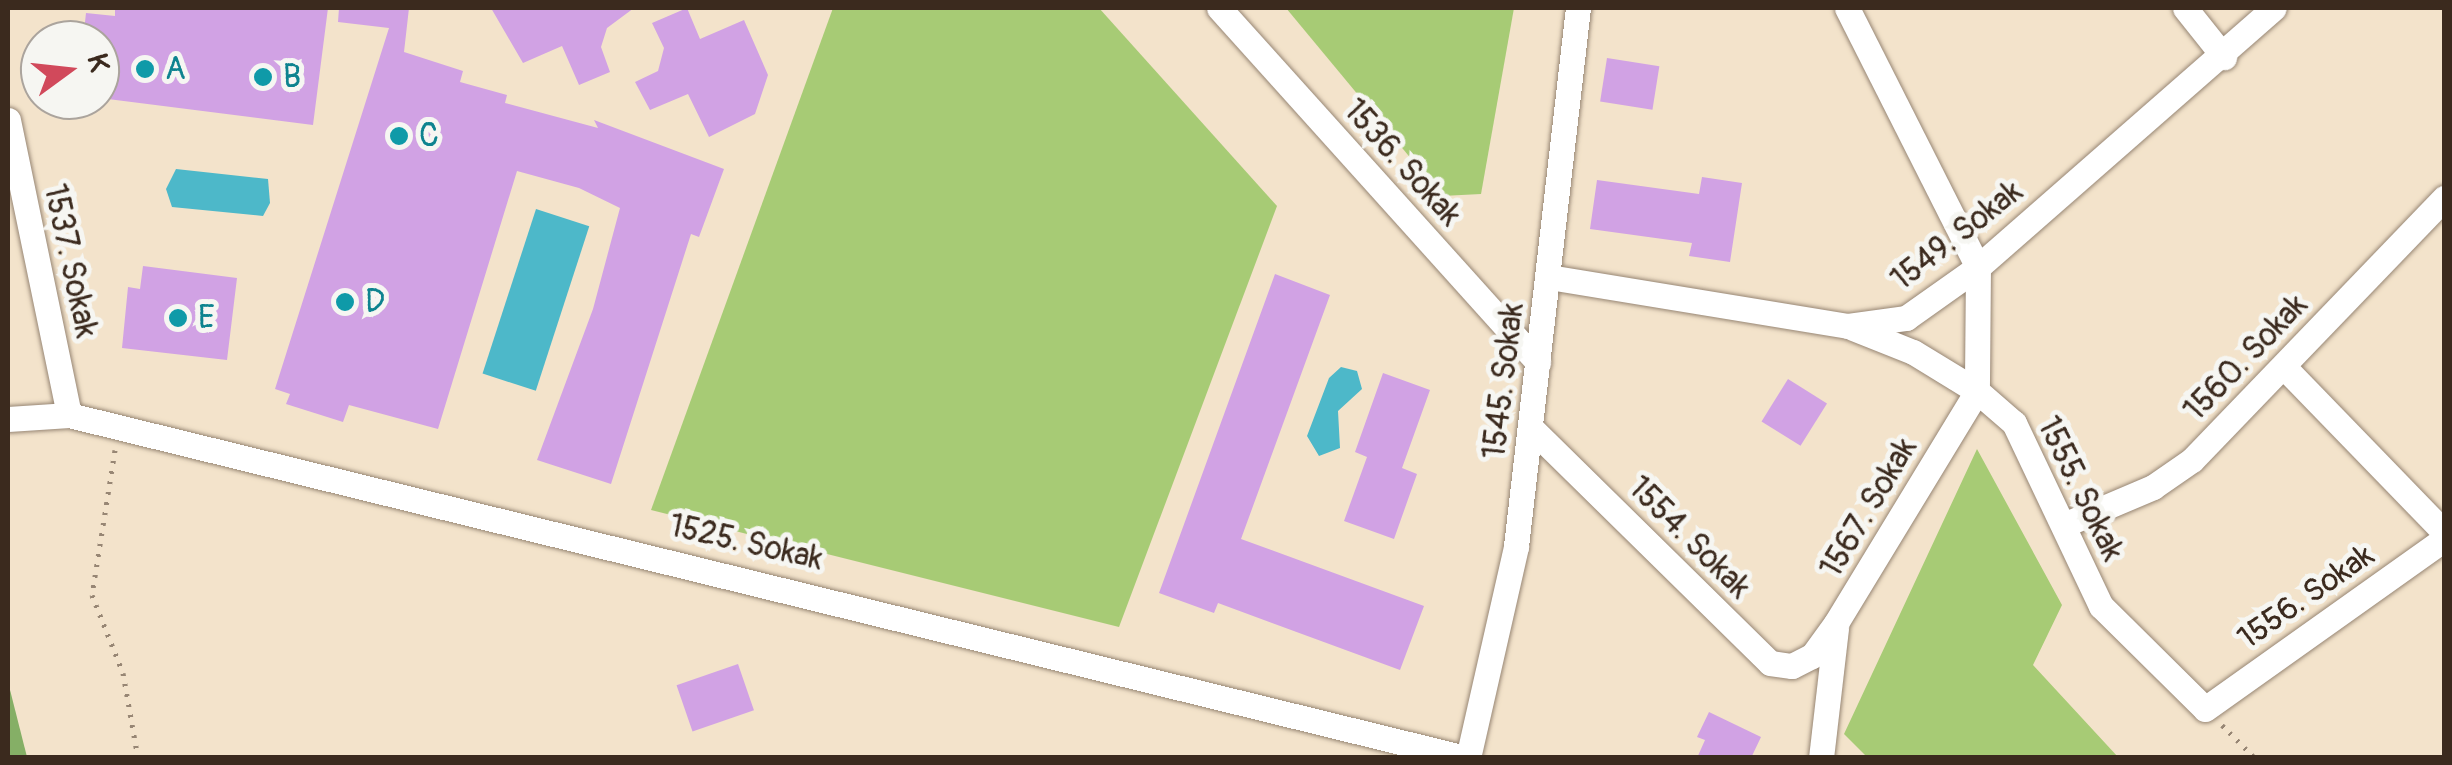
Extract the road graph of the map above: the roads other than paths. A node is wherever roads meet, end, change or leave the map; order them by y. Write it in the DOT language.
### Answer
graph roads {
  1 [pos="1218,8"];
  2 [pos="1578,8"];
  3 [pos="1847,8"];
  4 [pos="2185,8"];
  5 [pos="2274,8"];
  6 [pos="2224,57"];
  7 [pos="8,120"];
  8 [pos="2439,212"];
  9 [pos="1978,267"];
  10 [pos="1549,277"];
  11 [pos="1848,326"];
  12 [pos="1538,362"];
  13 [pos="2284,367"];
  14 [pos="1978,391"];
  15 [pos="69,414"];
  16 [pos="8,419"];
  17 [pos="1531,428"];
  18 [pos="2066,524"];
  19 [pos="2444,536"];
  20 [pos="1836,623"];
  21 [pos="1812,656"];
  22 [pos="2205,709"];
  23 [pos="1466,758"];
  24 [pos="1821,758"];
  1 -- 12 [label="street, 1536. Sokak"];
  2 -- 10 [label="street, 1545. Sokak"];
  3 -- 9 [label="street"];
  4 -- 6 [label="street"];
  5 -- 6 [label="street, 1549. Sokak"];
  6 -- 9 [label="street, 1549. Sokak"];
  7 -- 15 [label="street, 1537. Sokak"];
  8 -- 13 [label="street, 1560. Sokak"];
  9 -- 11 [label="street, 1549. Sokak"];
  9 -- 14 [label="street"];
  10 -- 11 [label="street, 1549. Sokak"];
  10 -- 12 [label="street, 1545. Sokak"];
  11 -- 14 [label="street, 1555. Sokak"];
  12 -- 17 [label="street, 1545. Sokak"];
  13 -- 18 [label="street, 1560. Sokak"];
  13 -- 19 [label="street"];
  14 -- 18 [label="street, 1555. Sokak"];
  14 -- 20 [label="street, 1567. Sokak"];
  15 -- 16 [label="street, 1525. Sokak"];
  15 -- 23 [label="street, 1525. Sokak"];
  17 -- 21 [label="street, 1554. Sokak"];
  17 -- 23 [label="street, 1545. Sokak"];
  18 -- 22 [label="street, 1555. Sokak"];
  19 -- 22 [label="street, 1556. Sokak"];
  20 -- 21 [label="street, 1567. Sokak"];
  20 -- 24 [label="street"];
}
